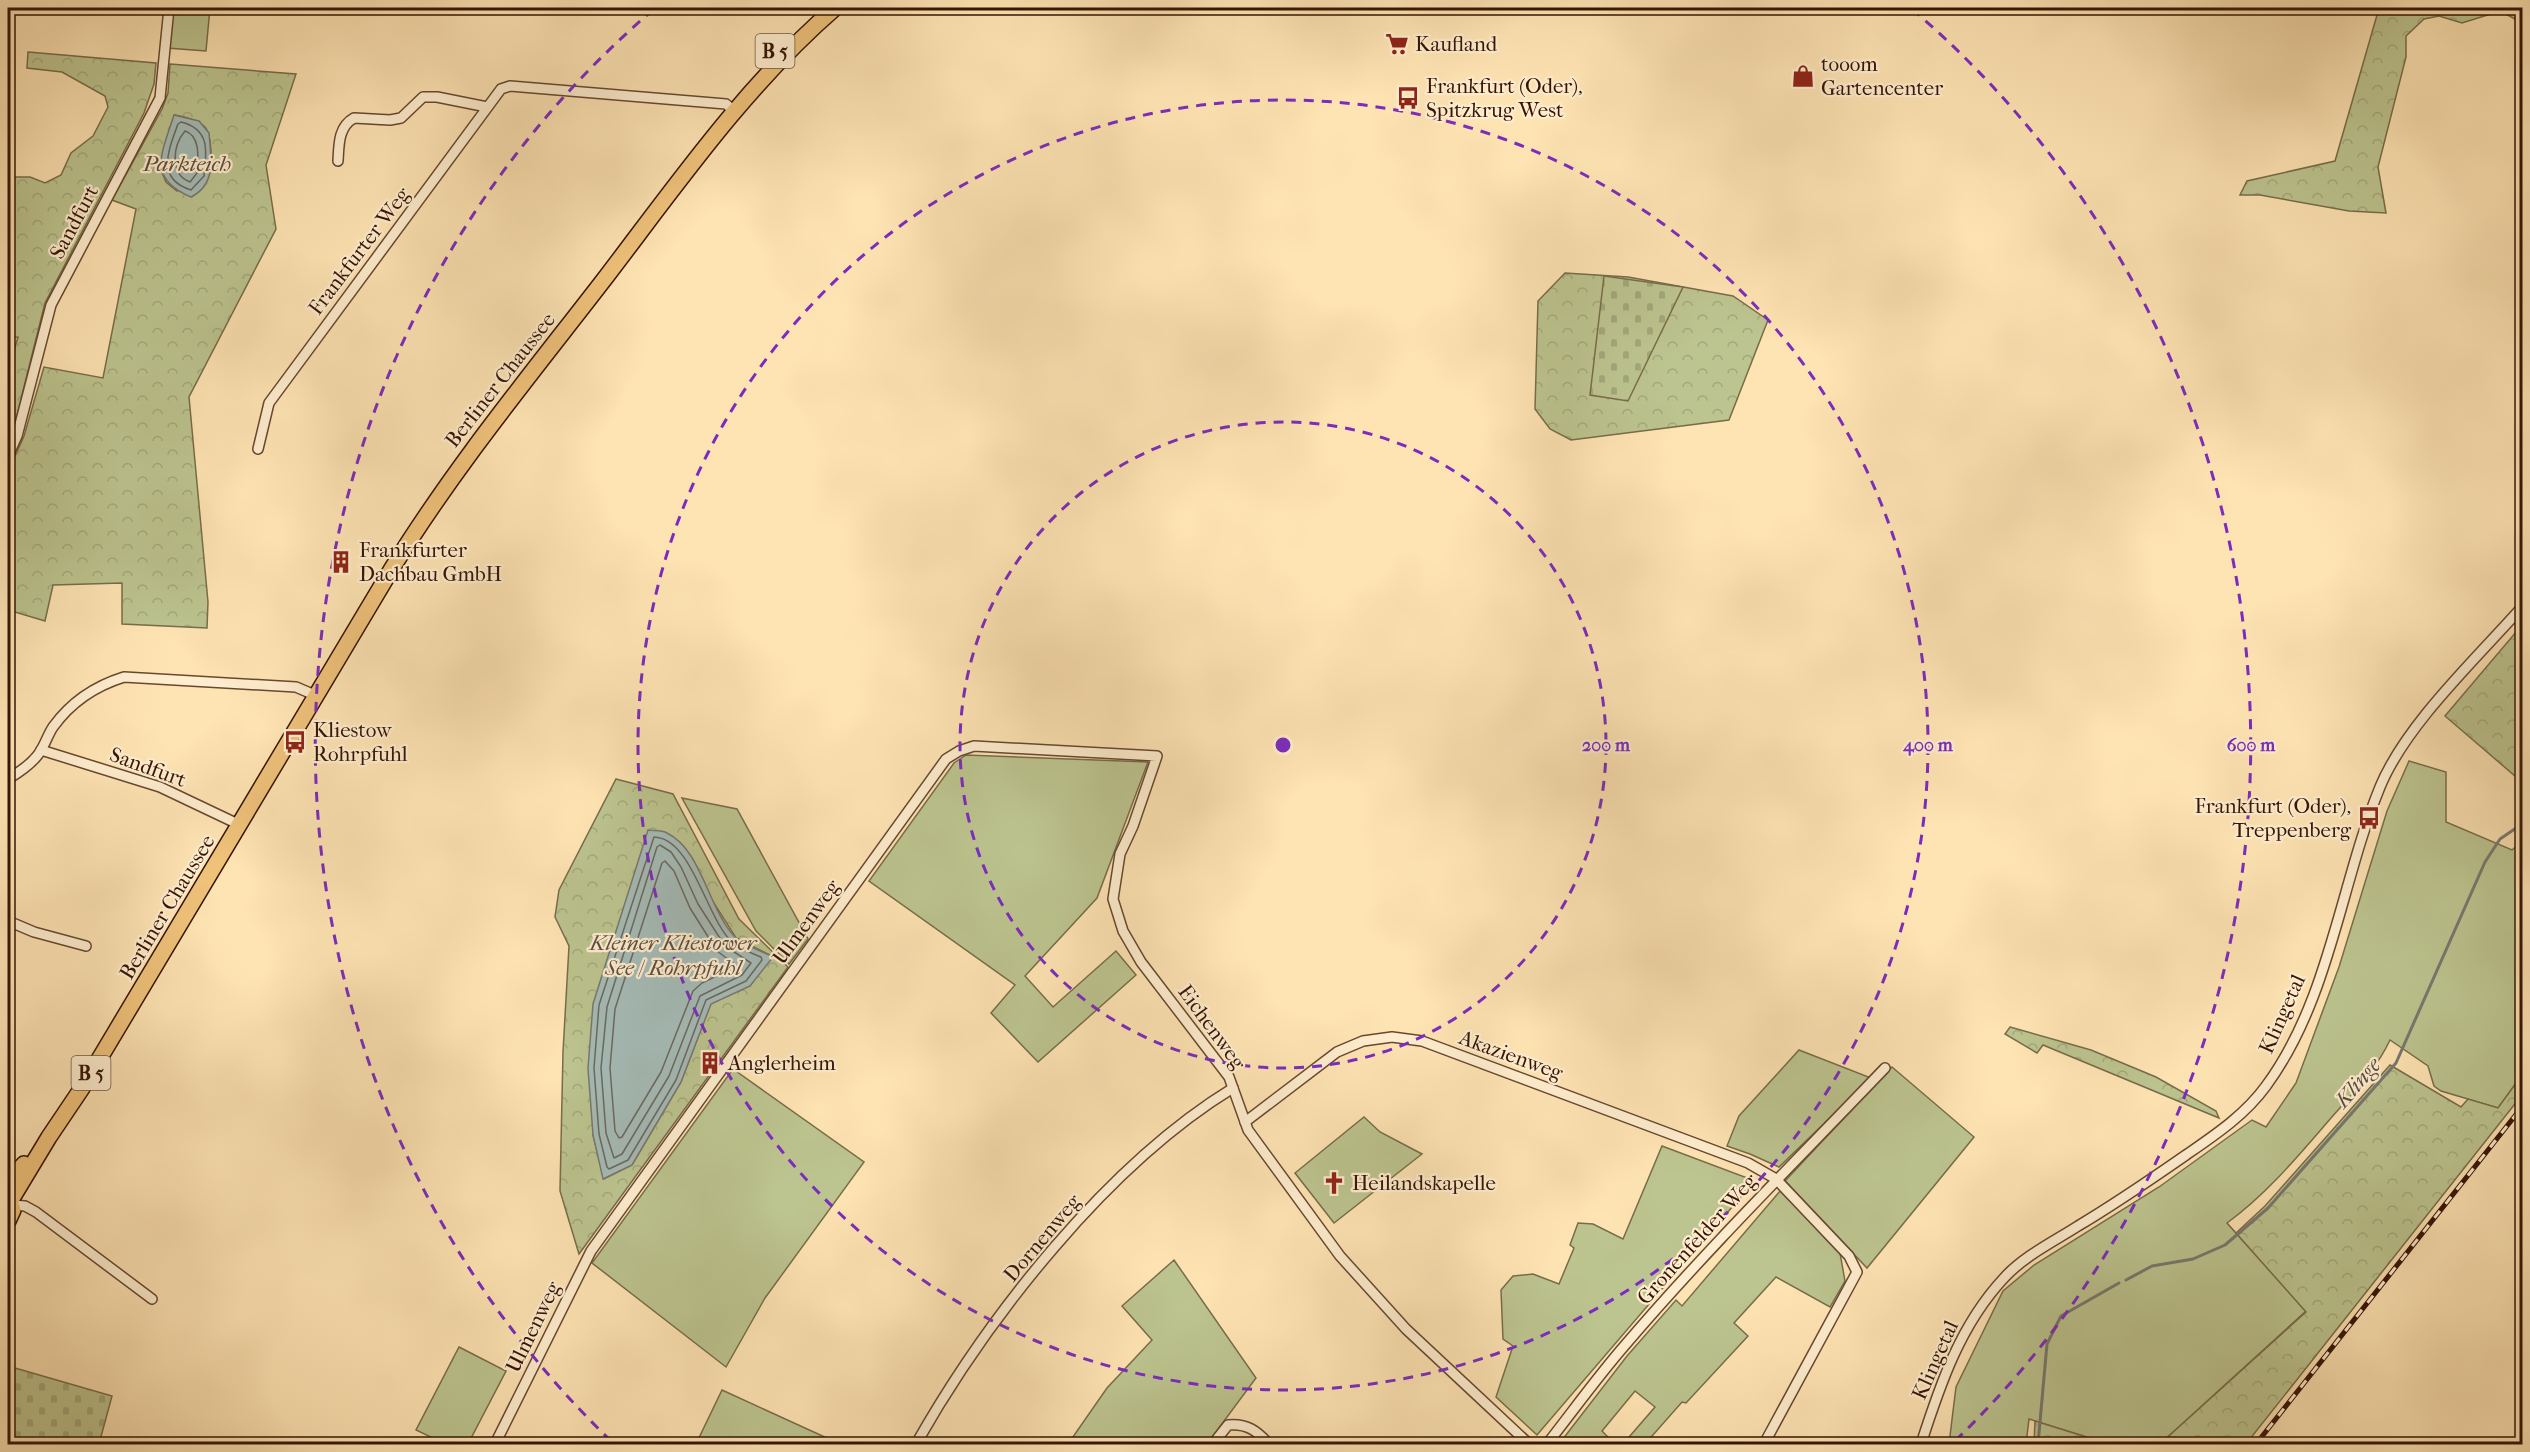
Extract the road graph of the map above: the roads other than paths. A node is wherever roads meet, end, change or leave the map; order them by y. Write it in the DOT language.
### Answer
graph roads {
  1 [pos="169,8"];
  2 [pos="822,8"];
  3 [pos="835,8"];
  4 [pos="733,106"];
  5 [pos="487,107"];
  6 [pos="338,161"];
  7 [pos="258,449"];
  8 [pos="8,456"];
  9 [pos="2523,607"];
  10 [pos="316,696"];
  11 [pos="41,750"];
  12 [pos="1157,756"];
  13 [pos="8,779"];
  14 [pos="240,825"];
  15 [pos="8,921"];
  16 [pos="86,946"];
  17 [pos="1885,1068"];
  18 [pos="1233,1088"];
  19 [pos="1245,1122"];
  20 [pos="49,1137"];
  21 [pos="1776,1179"];
  22 [pos="8,1182"];
  23 [pos="10,1200"];
  24 [pos="8,1221"];
  25 [pos="152,1299"];
  26 [pos="495,1444"];
  27 [pos="916,1444"];
  28 [pos="1213,1444"];
  29 [pos="1269,1444"];
  30 [pos="1529,1444"];
  31 [pos="1547,1444"];
  32 [pos="1764,1444"];
  33 [pos="1921,1444"];
  1 -- 8 [label="street, Sandfurt"];
  2 -- 4 [label="main road, Berliner Chaussee / B 5"];
  3 -- 4 [label="main road, Berliner Chaussee / B 5"];
  4 -- 5 [label="street, Frankfurter Weg"];
  4 -- 10 [label="main road, Berliner Chaussee / B 5"];
  5 -- 6 [label="street"];
  5 -- 7 [label="street, Frankfurter Weg"];
  9 -- 33 [label="street, Klingetal"];
  10 -- 11 [label="street"];
  10 -- 14 [label="main road, Berliner Chaussee / B 5"];
  11 -- 13 [label="street"];
  11 -- 14 [label="street, Sandfurt"];
  12 -- 18 [label="street, Eichenweg"];
  12 -- 26 [label="street, Ulmenweg"];
  14 -- 20 [label="main road, Berliner Chaussee / B 5"];
  15 -- 16 [label="street"];
  17 -- 21 [label="street, Gronenfelder Weg"];
  18 -- 19 [label="street, Eichenweg"];
  18 -- 27 [label="street, Dornenweg"];
  19 -- 21 [label="street, Akazienweg"];
  19 -- 30 [label="street, Eichenweg"];
  20 -- 22 [label="main road, Berliner Chaussee / B 5"];
  20 -- 23 [label="main road, Berliner Chaussee / B 5"];
  21 -- 31 [label="street, Gronenfelder Weg"];
  21 -- 32 [label="street"];
  23 -- 24 [label="main road, Berliner Chaussee"];
  23 -- 25 [label="street"];
  28 -- 29 [label="street"];
}
